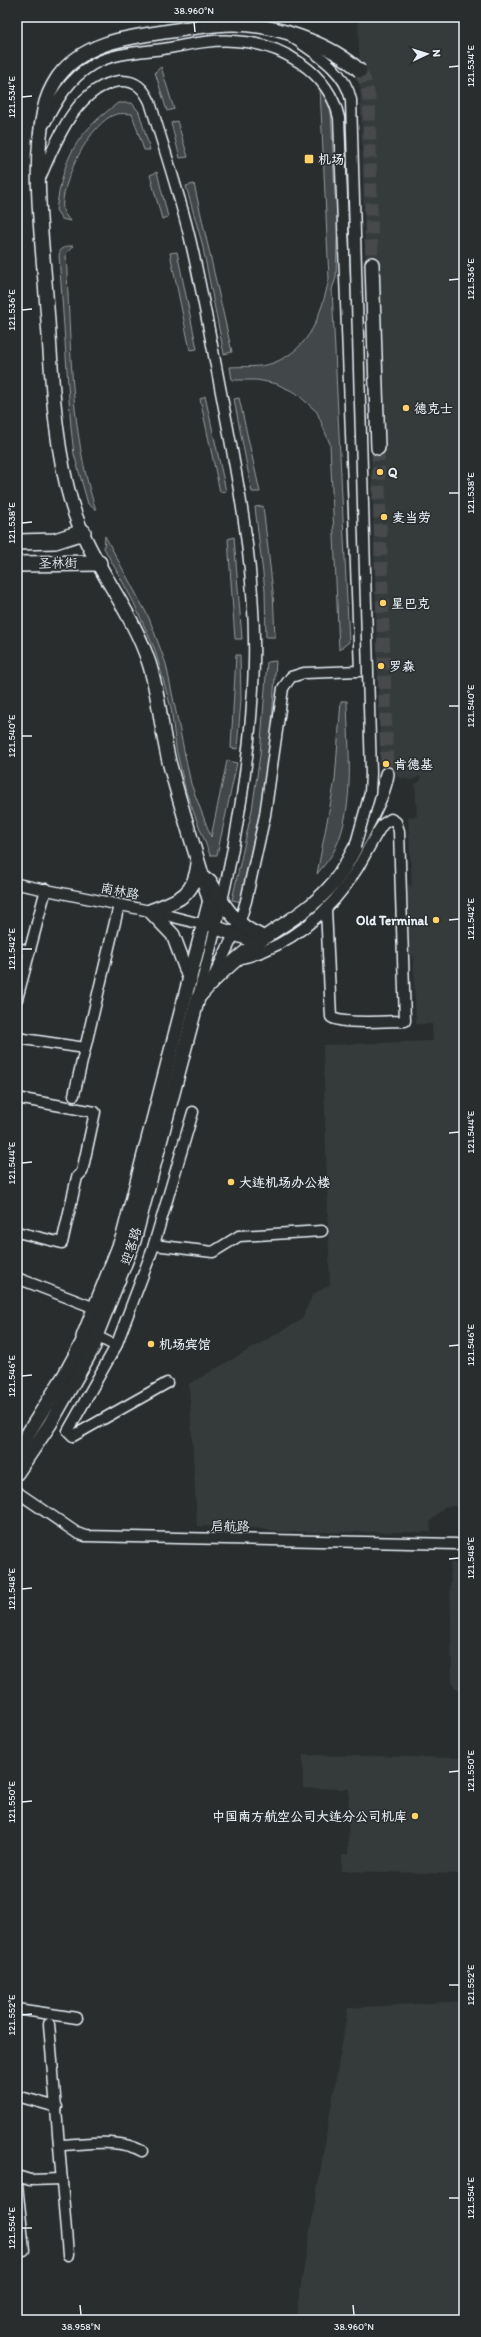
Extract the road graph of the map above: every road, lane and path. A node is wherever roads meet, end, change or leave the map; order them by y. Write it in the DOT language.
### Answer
graph roads {
  1 [pos="288,35"];
  2 [pos="360,71"];
  3 [pos="42,128"];
  4 [pos="39,180"];
  5 [pos="372,264"];
  6 [pos="378,448"];
  7 [pos="83,532"];
  8 [pos="17,542"];
  9 [pos="99,563"];
  10 [pos="17,564"];
  11 [pos="387,774"];
  12 [pos="355,847"];
  13 [pos="199,860"];
  14 [pos="17,884"];
  15 [pos="46,889"];
  16 [pos="215,900"];
  17 [pos="120,904"];
  18 [pos="326,909"];
  19 [pos="150,911"];
  20 [pos="211,926"];
  21 [pos="237,928"];
  22 [pos="261,940"];
  23 [pos="17,948"];
  24 [pos="30,951"];
  25 [pos="237,959"];
  26 [pos="190,980"];
  27 [pos="212,981"];
  28 [pos="198,998"];
  29 [pos="17,999"];
  30 [pos="17,1038"];
  31 [pos="85,1048"];
  32 [pos="74,1095"];
  33 [pos="17,1098"];
  34 [pos="193,1112"];
  35 [pos="322,1231"];
  36 [pos="17,1232"];
  37 [pos="154,1245"];
  38 [pos="17,1278"];
  39 [pos="95,1308"];
  40 [pos="96,1336"];
  41 [pos="116,1346"];
  42 [pos="167,1384"];
  43 [pos="17,1451"];
  44 [pos="17,1473"];
  45 [pos="17,1492"];
  46 [pos="456,1544"];
  47 [pos="17,2009"];
  48 [pos="77,2018"];
  49 [pos="49,2024"];
  50 [pos="17,2096"];
  51 [pos="57,2107"];
  52 [pos="60,2145"];
  53 [pos="142,2151"];
  54 [pos="17,2176"];
  55 [pos="62,2179"];
  56 [pos="17,2185"];
  57 [pos="24,2250"];
  58 [pos="68,2255"];
  1 -- 2 [label="main road, bridge"];
  1 -- 3 [label="main road, bridge"];
  1 -- 12 [label="street, bridge"];
  3 -- 4 [label="main road"];
  3 -- 21 [label="street"];
  4 -- 7 [label="main road"];
  4 -- 16 [label="street"];
  5 -- 6 [label="main road"];
  7 -- 8 [label="highway, 圣林街"];
  7 -- 9 [label="main road"];
  9 -- 10 [label="highway, 圣林街"];
  9 -- 13 [label="main road"];
  11 -- 12 [label="main road, bridge"];
  12 -- 22 [label="main road"];
  13 -- 16 [label="main road"];
  13 -- 19 [label="main road"];
  14 -- 15 [label="street, 南林路"];
  15 -- 17 [label="street, 南林路"];
  15 -- 24 [label="street"];
  16 -- 20 [label="main road"];
  16 -- 21 [label="main road"];
  17 -- 19 [label="street, 南林路"];
  17 -- 31 [label="street"];
  18 -- 18 [label="street"];
  18 -- 25 [label="street"];
  19 -- 20 [label="street, 南林路"];
  19 -- 26 [label="main road"];
  20 -- 21 [label="main road"];
  20 -- 26 [label="main road, 迎客路"];
  20 -- 28 [label="street"];
  21 -- 22 [label="main road"];
  21 -- 27 [label="street"];
  22 -- 25 [label="main road"];
  23 -- 24 [label="street"];
  24 -- 29 [label="street"];
  25 -- 27 [label="main road"];
  26 -- 39 [label="main road, 迎客路"];
  27 -- 28 [label="main road"];
  28 -- 40 [label="main road, 迎客路"];
  30 -- 31 [label="street"];
  31 -- 32 [label="street"];
  33 -- 36 [label="street"];
  34 -- 37 [label="street"];
  35 -- 37 [label="street"];
  37 -- 41 [label="street"];
  38 -- 39 [label="street"];
  39 -- 43 [label="main road, 迎客路"];
  40 -- 41 [label="street"];
  40 -- 44 [label="main road, 迎客路"];
  41 -- 42 [label="street"];
  45 -- 46 [label="street, 启航路"];
  47 -- 48 [label="street"];
  49 -- 51 [label="street"];
  50 -- 51 [label="street"];
  51 -- 52 [label="street"];
  52 -- 53 [label="street"];
  52 -- 55 [label="street"];
  54 -- 55 [label="street"];
  55 -- 58 [label="street"];
  56 -- 57 [label="street"];
}
